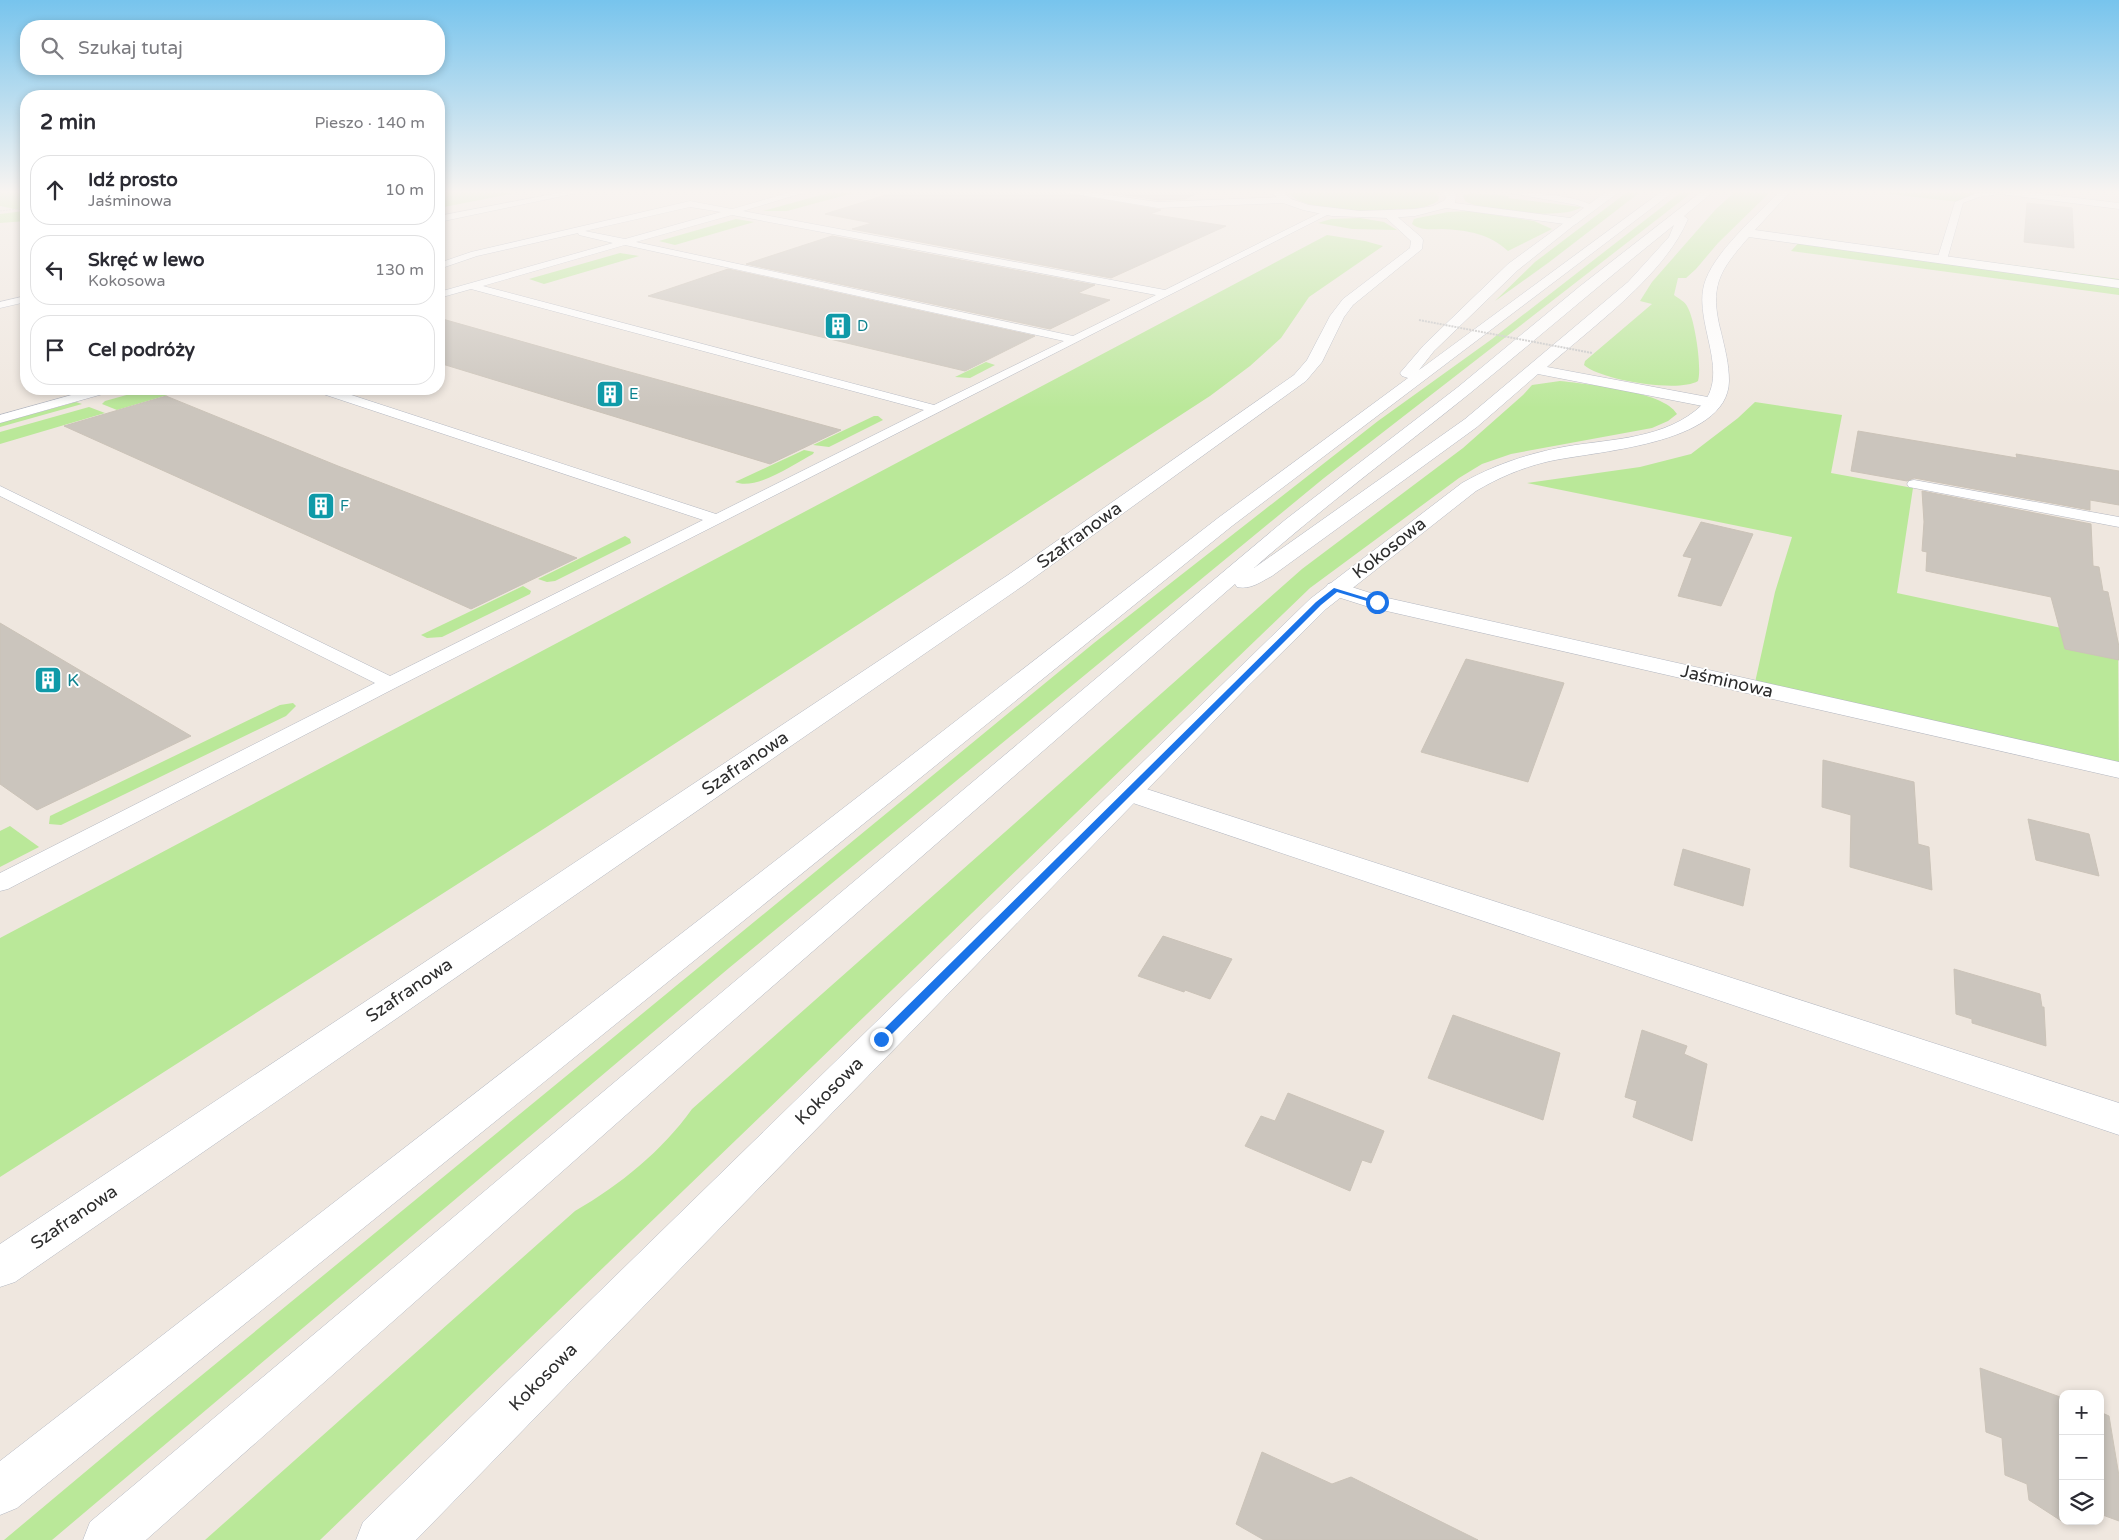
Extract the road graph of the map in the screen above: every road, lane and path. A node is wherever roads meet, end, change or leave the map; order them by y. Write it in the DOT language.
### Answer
graph roads {
  1 [pos="550,264"];
  2 [pos="727,264"];
  3 [pos="1007,264"];
  4 [pos="1225,264"];
  5 [pos="1397,264"];
  6 [pos="1517,264"];
  7 [pos="1572,264"];
  8 [pos="1617,264"];
  9 [pos="1652,264"];
  10 [pos="1721,264"];
  11 [pos="1971,264"];
  12 [pos="506,266"];
  13 [pos="522,272"];
  14 [pos="2119,284"];
  15 [pos="472,286"];
  16 [pos="445,293"];
  17 [pos="1165,294"];
  18 [pos="20,300"];
  19 [pos="0,305"];
  20 [pos="1419,320"];
  21 [pos="1072,339"];
  22 [pos="1592,353"];
  23 [pos="1534,369"];
  24 [pos="85,395"];
  25 [pos="339,395"];
  26 [pos="1713,403"];
  27 [pos="935,409"];
  28 [pos="1376,410"];
  29 [pos="0,419"];
  30 [pos="1914,484"];
  31 [pos="0,490"];
  32 [pos="717,519"];
  33 [pos="2119,522"];
  34 [pos="1336,589"];
  35 [pos="1188,612"];
  36 [pos="390,684"];
  37 [pos="2119,770"];
  38 [pos="1128,792"];
  39 [pos="0,883"];
  40 [pos="2119,1119"];
  41 [pos="0,1268"];
  42 [pos="0,1491"];
  43 [pos="108,1540"];
  44 [pos="381,1540"];
  1 -- 13 [label="lane"];
  2 -- 21 [label="lane"];
  3 -- 17 [label="lane"];
  4 -- 17 [label="lane"];
  5 -- 41 [label="main road, Szafranowa"];
  6 -- 28 [label="main road"];
  7 -- 28 [label="main road"];
  8 -- 35 [label="main road"];
  9 -- 23 [label="main road"];
  10 -- 26 [label="main road, Kokosowa"];
  11 -- 14 [label="main road"];
  12 -- 13 [label="lane"];
  13 -- 15 [label="lane"];
  15 -- 16 [label="lane"];
  15 -- 27 [label="lane"];
  17 -- 21 [label="lane"];
  18 -- 19 [label="lane"];
  20 -- 22 [label="path, bridge"];
  21 -- 27 [label="lane"];
  23 -- 26 [label="main road"];
  23 -- 35 [label="main road"];
  24 -- 29 [label="lane"];
  25 -- 32 [label="lane"];
  26 -- 34 [label="main road, Kokosowa"];
  27 -- 32 [label="lane"];
  28 -- 42 [label="main road"];
  30 -- 33 [label="lane"];
  31 -- 36 [label="lane"];
  32 -- 36 [label="lane"];
  34 -- 37 [label="main road, Jaśminowa"];
  34 -- 38 [label="main road, Kokosowa"];
  35 -- 43 [label="main road"];
  36 -- 39 [label="lane"];
  38 -- 40 [label="main road"];
  38 -- 44 [label="main road, Kokosowa"];
}
